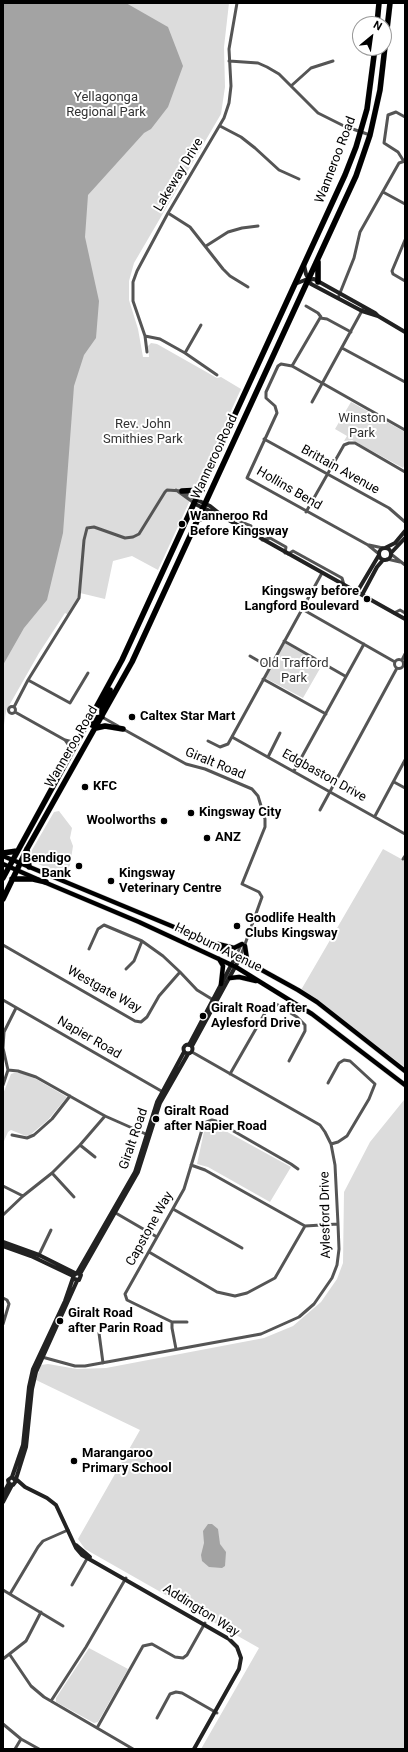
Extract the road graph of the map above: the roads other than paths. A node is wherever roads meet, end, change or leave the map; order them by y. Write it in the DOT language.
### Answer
graph roads {
  1 [pos="237,3"];
  2 [pos="379,3"];
  3 [pos="390,3"];
  4 [pos="378,16"];
  5 [pos="374,56"];
  6 [pos="230,61"];
  7 [pos="334,61"];
  8 [pos="292,86"];
  9 [pos="405,116"];
  10 [pos="220,126"];
  11 [pos="361,132"];
  12 [pos="370,135"];
  13 [pos="404,160"];
  14 [pos="299,179"];
  15 [pos="383,192"];
  16 [pos="405,204"];
  17 [pos="168,213"];
  18 [pos="258,226"];
  19 [pos="405,240"];
  20 [pos="206,246"];
  21 [pos="318,260"];
  22 [pos="304,265"];
  23 [pos="309,279"];
  24 [pos="405,281"];
  25 [pos="318,282"];
  26 [pos="295,284"];
  27 [pos="248,287"];
  28 [pos="339,296"];
  29 [pos="306,306"];
  30 [pos="363,309"];
  31 [pos="321,317"];
  32 [pos="201,326"];
  33 [pos="351,332"];
  34 [pos="405,332"];
  35 [pos="145,336"];
  36 [pos="342,348"];
  37 [pos="147,352"];
  38 [pos="185,353"];
  39 [pos="292,366"];
  40 [pos="217,375"];
  41 [pos="405,382"];
  42 [pos="322,384"];
  43 [pos="312,402"];
  44 [pos="405,430"];
  45 [pos="264,439"];
  46 [pos="404,470"];
  47 [pos="328,475"];
  48 [pos="202,490"];
  49 [pos="179,491"];
  50 [pos="196,502"];
  51 [pos="205,506"];
  52 [pos="306,512"];
  53 [pos="199,519"];
  54 [pos="228,519"];
  55 [pos="405,522"];
  56 [pos="405,531"];
  57 [pos="405,538"];
  58 [pos="368,545"];
  59 [pos="384,548"];
  60 [pos="391,553"];
  61 [pos="171,554"];
  62 [pos="183,554"];
  63 [pos="287,554"];
  64 [pos="379,554"];
  65 [pos="385,559"];
  66 [pos="404,564"];
  67 [pos="322,573"];
  68 [pos="344,585"];
  69 [pos="357,592"];
  70 [pos="362,595"];
  71 [pos="302,609"];
  72 [pos="394,613"];
  73 [pos="405,613"];
  74 [pos="405,619"];
  75 [pos="284,641"];
  76 [pos="364,644"];
  77 [pos="405,654"];
  78 [pos="250,656"];
  79 [pos="122,660"];
  80 [pos="402,660"];
  81 [pos="395,662"];
  82 [pos="269,667"];
  83 [pos="404,667"];
  84 [pos="397,668"];
  85 [pos="88,673"];
  86 [pos="345,676"];
  87 [pos="263,678"];
  88 [pos="28,680"];
  89 [pos="14,707"];
  90 [pos="15,712"];
  91 [pos="326,714"];
  92 [pos="102,717"];
  93 [pos="96,728"];
  94 [pos="123,730"];
  95 [pos="280,733"];
  96 [pos="232,737"];
  97 [pos="65,740"];
  98 [pos="208,741"];
  99 [pos="78,743"];
  100 [pos="268,757"];
  101 [pos="69,758"];
  102 [pos="405,760"];
  103 [pos="294,770"];
  104 [pos="394,782"];
  105 [pos="405,788"];
  106 [pos="330,791"];
  107 [pos="54,801"];
  108 [pos="320,810"];
  109 [pos="37,815"];
  110 [pos="375,816"];
  111 [pos="405,834"];
  112 [pos="27,849"];
  113 [pos="17,851"];
  114 [pos="3,855"];
  115 [pos="12,860"];
  116 [pos="20,863"];
  117 [pos="3,864"];
  118 [pos="9,866"];
  119 [pos="29,867"];
  120 [pos="17,870"];
  121 [pos="3,878"];
  122 [pos="12,880"];
  123 [pos="46,882"];
  124 [pos="3,900"];
  125 [pos="142,941"];
  126 [pos="212,944"];
  127 [pos="244,944"];
  128 [pos="3,946"];
  129 [pos="89,949"];
  130 [pos="238,957"];
  131 [pos="219,958"];
  132 [pos="253,965"];
  133 [pos="234,966"];
  134 [pos="126,969"];
  135 [pos="180,972"];
  136 [pos="230,978"];
  137 [pos="262,982"];
  138 [pos="222,984"];
  139 [pos="3,1000"];
  140 [pos="215,1001"];
  141 [pos="16,1008"];
  142 [pos="190,1046"];
  143 [pos="188,1053"];
  144 [pos="289,1061"];
  145 [pos="8,1070"];
  146 [pos="405,1071"];
  147 [pos="230,1074"];
  148 [pos="328,1083"];
  149 [pos="3,1085"];
  150 [pos="405,1085"];
  151 [pos="164,1092"];
  152 [pos="70,1096"];
  153 [pos="105,1116"];
  154 [pos="12,1135"];
  155 [pos="148,1135"];
  156 [pos="331,1144"];
  157 [pos="80,1145"];
  158 [pos="95,1157"];
  159 [pos="191,1165"];
  160 [pos="298,1169"];
  161 [pos="52,1173"];
  162 [pos="3,1186"];
  163 [pos="23,1196"];
  164 [pos="74,1197"];
  165 [pos="173,1209"];
  166 [pos="115,1212"];
  167 [pos="3,1215"];
  168 [pos="338,1224"];
  169 [pos="305,1226"];
  170 [pos="51,1230"];
  171 [pos="157,1237"];
  172 [pos="3,1242"];
  173 [pos="3,1246"];
  174 [pos="242,1248"];
  175 [pos="149,1252"];
  176 [pos="38,1257"];
  177 [pos="76,1276"];
  178 [pos="3,1298"];
  179 [pos="172,1322"];
  180 [pos="186,1322"];
  181 [pos="3,1324"];
  182 [pos="99,1333"];
  183 [pos="176,1349"];
  184 [pos="40,1356"];
  185 [pos="103,1363"];
  186 [pos="15,1478"];
  187 [pos="11,1484"];
  188 [pos="25,1487"];
  189 [pos="3,1494"];
  190 [pos="3,1502"];
  191 [pos="68,1530"];
  192 [pos="87,1557"];
  193 [pos="125,1579"];
  194 [pos="72,1585"];
  195 [pos="3,1590"];
  196 [pos="10,1594"];
  197 [pos="41,1612"];
  198 [pos="205,1624"];
  199 [pos="63,1626"];
  200 [pos="10,1655"];
  201 [pos="3,1659"];
  202 [pos="51,1701"];
  203 [pos="216,1713"];
  204 [pos="157,1718"];
  205 [pos="3,1724"];
  206 [pos="97,1728"];
  207 [pos="21,1738"];
  208 [pos="15,1749"];
  209 [pos="39,1749"];
  210 [pos="133,1749"];
  211 [pos="195,1749"];
  1 -- 6 [label="street, Lakeway Drive"];
  2 -- 4 [label="highway"];
  3 -- 12 [label="highway, Wanneroo Road"];
  5 -- 11 [label="highway, Wanneroo Road"];
  6 -- 8 [label="street"];
  6 -- 10 [label="street, Lakeway Drive"];
  7 -- 8 [label="street"];
  8 -- 11 [label="street"];
  9 -- 13 [label="street"];
  10 -- 14 [label="street"];
  10 -- 17 [label="street, Lakeway Drive"];
  11 -- 12 [label="street"];
  11 -- 22 [label="highway, Wanneroo Road"];
  12 -- 21 [label="highway, Wanneroo Road"];
  13 -- 15 [label="street"];
  15 -- 16 [label="street"];
  15 -- 28 [label="street"];
  17 -- 20 [label="street"];
  17 -- 35 [label="street, Lakeway Drive"];
  18 -- 20 [label="street"];
  19 -- 24 [label="street"];
  20 -- 27 [label="street"];
  21 -- 23 [label="highway, Wanneroo Road"];
  21 -- 25 [label="highway"];
  22 -- 23 [label="street"];
  22 -- 26 [label="highway, Wanneroo Road"];
  23 -- 25 [label="street"];
  23 -- 26 [label="street"];
  23 -- 28 [label="street"];
  23 -- 51 [label="highway, Wanneroo Road"];
  25 -- 28 [label="street"];
  26 -- 48 [label="highway, Wanneroo Road"];
  28 -- 30 [label="street"];
  29 -- 31 [label="street"];
  30 -- 33 [label="street"];
  30 -- 34 [label="street"];
  31 -- 33 [label="street"];
  31 -- 39 [label="street"];
  32 -- 38 [label="street"];
  33 -- 36 [label="street"];
  35 -- 37 [label="street, Lakeway Drive"];
  35 -- 38 [label="street"];
  36 -- 41 [label="street"];
  36 -- 42 [label="street"];
  38 -- 40 [label="street"];
  39 -- 42 [label="street"];
  39 -- 45 [label="street, Hollins Bend"];
  42 -- 43 [label="street"];
  42 -- 44 [label="street"];
  45 -- 47 [label="street, Brittain Avenue"];
  45 -- 52 [label="street, Hollins Bend"];
  46 -- 47 [label="street"];
  47 -- 52 [label="street"];
  47 -- 55 [label="street, Brittain Avenue"];
  48 -- 49 [label="highway"];
  48 -- 50 [label="highway, Wanneroo Road"];
  49 -- 50 [label="street"];
  49 -- 50 [label="street"];
  49 -- 88 [label="street"];
  50 -- 51 [label="street"];
  50 -- 61 [label="highway, Wanneroo Road"];
  51 -- 53 [label="highway, Wanneroo Road"];
  51 -- 54 [label="street"];
  52 -- 58 [label="street, Hollins Bend"];
  53 -- 54 [label="highway"];
  53 -- 62 [label="highway, Wanneroo Road"];
  54 -- 63 [label="street"];
  56 -- 59 [label="street"];
  57 -- 60 [label="street"];
  58 -- 59 [label="street, Hollins Bend"];
  58 -- 64 [label="street, Hollins Bend"];
  59 -- 60 [label="street"];
  59 -- 64 [label="street"];
  60 -- 65 [label="street"];
  60 -- 66 [label="street"];
  61 -- 62 [label="highway"];
  61 -- 79 [label="highway, Wanneroo Road"];
  62 -- 92 [label="highway, Wanneroo Road"];
  63 -- 67 [label="street"];
  63 -- 68 [label="street"];
  64 -- 65 [label="street"];
  64 -- 69 [label="street"];
  65 -- 66 [label="street"];
  65 -- 70 [label="street"];
  67 -- 68 [label="street"];
  67 -- 71 [label="street"];
  68 -- 69 [label="street"];
  69 -- 70 [label="street"];
  70 -- 72 [label="street"];
  71 -- 75 [label="street"];
  71 -- 76 [label="street"];
  72 -- 73 [label="street"];
  72 -- 74 [label="street"];
  75 -- 82 [label="street"];
  75 -- 86 [label="street"];
  76 -- 81 [label="street"];
  76 -- 86 [label="street"];
  77 -- 80 [label="street"];
  78 -- 82 [label="street"];
  79 -- 92 [label="highway"];
  79 -- 99 [label="highway, Wanneroo Road"];
  80 -- 81 [label="street"];
  80 -- 83 [label="street"];
  81 -- 84 [label="street"];
  82 -- 87 [label="street"];
  83 -- 84 [label="street"];
  84 -- 106 [label="street"];
  85 -- 88 [label="street"];
  86 -- 91 [label="street"];
  87 -- 91 [label="street"];
  87 -- 96 [label="street"];
  88 -- 89 [label="street"];
  89 -- 90 [label="street"];
  89 -- 90 [label="street"];
  90 -- 97 [label="street"];
  91 -- 103 [label="street"];
  92 -- 93 [label="highway, Wanneroo Road"];
  92 -- 94 [label="street, Giralt Road"];
  92 -- 101 [label="highway"];
  93 -- 94 [label="highway"];
  93 -- 107 [label="highway, Wanneroo Road"];
  94 -- 127 [label="street, Giralt Road"];
  95 -- 100 [label="street"];
  96 -- 98 [label="street"];
  96 -- 100 [label="street, Edgbaston Drive"];
  97 -- 99 [label="street"];
  97 -- 101 [label="street"];
  99 -- 101 [label="highway, Wanneroo Road"];
  100 -- 103 [label="street, Edgbaston Drive"];
  101 -- 109 [label="highway, Wanneroo Road"];
  102 -- 104 [label="street"];
  103 -- 106 [label="street, Edgbaston Drive"];
  104 -- 105 [label="street"];
  104 -- 110 [label="street"];
  106 -- 108 [label="street"];
  106 -- 110 [label="street, Edgbaston Drive"];
  107 -- 109 [label="highway"];
  107 -- 112 [label="highway, Wanneroo Road"];
  109 -- 113 [label="highway, Wanneroo Road"];
  110 -- 111 [label="street, Edgbaston Drive"];
  112 -- 116 [label="highway, Wanneroo Road"];
  112 -- 119 [label="highway"];
  113 -- 114 [label="highway"];
  113 -- 115 [label="highway, Wanneroo Road"];
  114 -- 115 [label="main road, Hepburn Avenue"];
  115 -- 116 [label="main road, Hepburn Avenue"];
  115 -- 118 [label="highway, Wanneroo Road"];
  116 -- 119 [label="main road, Hepburn Avenue"];
  116 -- 120 [label="highway, Wanneroo Road"];
  117 -- 118 [label="main road, Hepburn Avenue"];
  118 -- 120 [label="main road, Hepburn Avenue"];
  118 -- 121 [label="highway, Wanneroo Road"];
  119 -- 126 [label="main road, Hepburn Avenue"];
  120 -- 122 [label="highway, Wanneroo Road"];
  120 -- 123 [label="main road, Hepburn Avenue"];
  122 -- 123 [label="highway"];
  122 -- 124 [label="highway, Wanneroo Road"];
  123 -- 131 [label="main road, Hepburn Avenue"];
  125 -- 129 [label="street"];
  125 -- 134 [label="street"];
  125 -- 135 [label="street"];
  126 -- 127 [label="main road"];
  126 -- 130 [label="main road, Hepburn Avenue"];
  127 -- 130 [label="street, Giralt Road"];
  127 -- 132 [label="main road"];
  128 -- 135 [label="street, Westgate Way"];
  130 -- 132 [label="main road, Hepburn Avenue"];
  130 -- 133 [label="street, Giralt Road"];
  131 -- 133 [label="main road, Hepburn Avenue"];
  131 -- 138 [label="main road"];
  132 -- 146 [label="main road, Hepburn Avenue"];
  133 -- 136 [label="street, Giralt Road"];
  133 -- 137 [label="main road, Hepburn Avenue"];
  133 -- 138 [label="street, Giralt Road"];
  135 -- 140 [label="street"];
  136 -- 137 [label="main road"];
  136 -- 140 [label="street, Giralt Road"];
  137 -- 150 [label="main road, Hepburn Avenue"];
  138 -- 140 [label="street, Giralt Road"];
  139 -- 141 [label="street, Napier Road"];
  140 -- 142 [label="street, Giralt Road"];
  141 -- 145 [label="street"];
  141 -- 151 [label="street, Napier Road"];
  142 -- 143 [label="street"];
  142 -- 143 [label="street, Giralt Road"];
  143 -- 147 [label="street, Aylesford Drive"];
  143 -- 151 [label="street, Giralt Road"];
  144 -- 147 [label="street"];
  145 -- 149 [label="street"];
  145 -- 152 [label="street"];
  147 -- 156 [label="street, Aylesford Drive"];
  148 -- 156 [label="street"];
  151 -- 155 [label="street, Giralt Road"];
  152 -- 153 [label="street"];
  152 -- 154 [label="street"];
  153 -- 155 [label="street"];
  153 -- 157 [label="street"];
  155 -- 166 [label="street, Giralt Road"];
  156 -- 168 [label="street, Aylesford Drive"];
  157 -- 158 [label="street"];
  157 -- 161 [label="street"];
  159 -- 160 [label="street, Capstone Way"];
  159 -- 165 [label="street, Capstone Way"];
  159 -- 169 [label="street"];
  161 -- 163 [label="street"];
  161 -- 164 [label="street"];
  162 -- 163 [label="street"];
  163 -- 167 [label="street"];
  165 -- 171 [label="street, Capstone Way"];
  165 -- 174 [label="street"];
  166 -- 171 [label="street"];
  166 -- 177 [label="street, Giralt Road"];
  168 -- 169 [label="street"];
  168 -- 183 [label="street, Aylesford Drive"];
  169 -- 175 [label="street"];
  170 -- 176 [label="street"];
  171 -- 175 [label="street, Capstone Way"];
  172 -- 176 [label="street"];
  173 -- 176 [label="street"];
  175 -- 179 [label="street, Capstone Way"];
  176 -- 177 [label="street"];
  177 -- 184 [label="street, Giralt Road"];
  178 -- 181 [label="street"];
  179 -- 180 [label="street, Capstone Way"];
  179 -- 183 [label="street"];
  182 -- 185 [label="street"];
  183 -- 185 [label="street, Aylesford Drive"];
  184 -- 185 [label="street, Aylesford Drive"];
  184 -- 186 [label="street, Giralt Road"];
  186 -- 187 [label="street"];
  186 -- 187 [label="street"];
  186 -- 188 [label="street, Addington Way"];
  187 -- 188 [label="street, Addington Way"];
  187 -- 189 [label="street"];
  187 -- 190 [label="street"];
  188 -- 191 [label="street, Addington Way"];
  191 -- 192 [label="street, Addington Way"];
  191 -- 196 [label="street"];
  192 -- 193 [label="street, Addington Way"];
  192 -- 194 [label="street"];
  193 -- 198 [label="street, Addington Way"];
  193 -- 202 [label="street"];
  195 -- 196 [label="street"];
  196 -- 197 [label="street"];
  197 -- 199 [label="street"];
  197 -- 200 [label="street"];
  198 -- 203 [label="street, Addington Way"];
  198 -- 206 [label="street"];
  200 -- 201 [label="street"];
  200 -- 202 [label="street"];
  202 -- 206 [label="street"];
  203 -- 204 [label="street"];
  203 -- 211 [label="street, Addington Way"];
  205 -- 207 [label="street"];
  206 -- 210 [label="street"];
  207 -- 208 [label="street"];
  207 -- 209 [label="street"];
}
